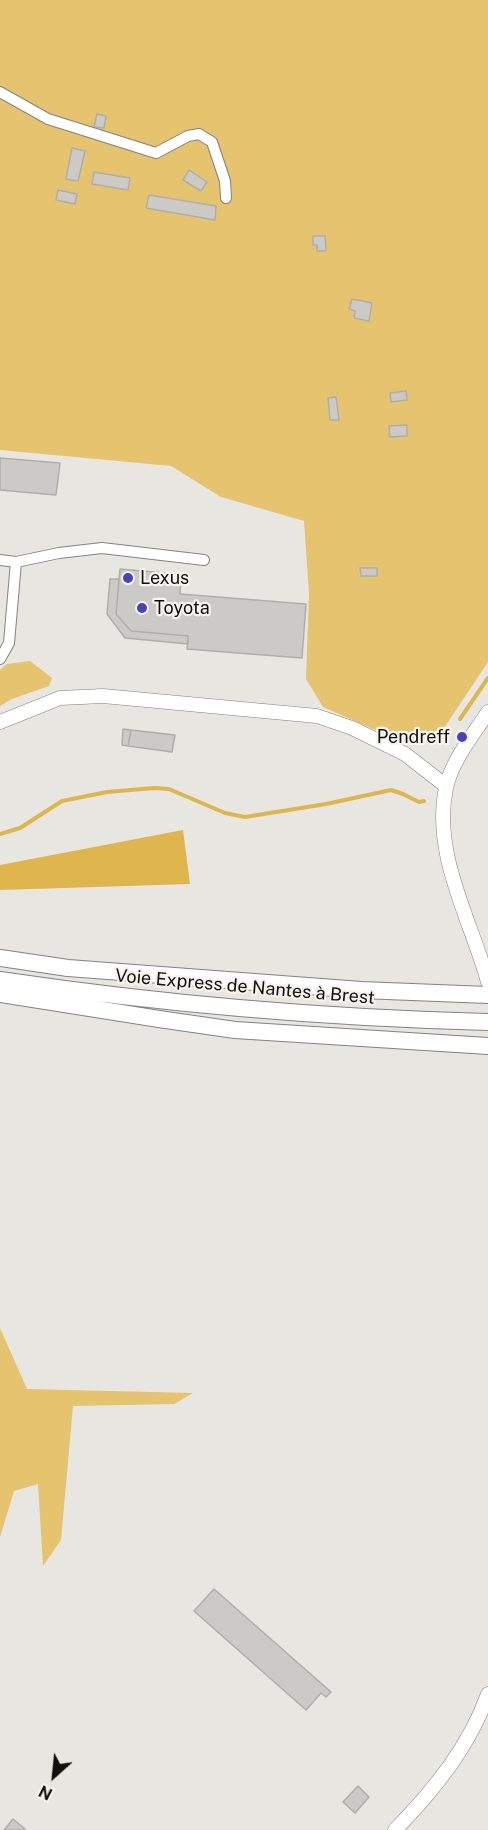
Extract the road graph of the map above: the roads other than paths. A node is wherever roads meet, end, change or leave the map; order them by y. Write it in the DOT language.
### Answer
graph roads {
  1 [pos="0,92"];
  2 [pos="226,198"];
  3 [pos="0,560"];
  4 [pos="204,560"];
  5 [pos="16,562"];
  6 [pos="0,659"];
  7 [pos="488,712"];
  8 [pos="0,722"];
  9 [pos="446,786"];
  10 [pos="0,958"];
  11 [pos="0,980"];
  12 [pos="488,982"];
  13 [pos="0,994"];
  14 [pos="488,995"];
  15 [pos="488,1022"];
  16 [pos="488,1046"];
  17 [pos="488,1694"];
  18 [pos="395,1830"];
  1 -- 2 [label="street"];
  3 -- 5 [label="street"];
  4 -- 5 [label="street"];
  5 -- 6 [label="street"];
  7 -- 9 [label="street"];
  8 -- 9 [label="street"];
  9 -- 12 [label="street"];
  10 -- 14 [label="highway, Voie Express de Nantes à Brest"];
  11 -- 15 [label="highway, Voie Express de Nantes à Brest"];
  13 -- 16 [label="highway"];
  17 -- 18 [label="street"];
}
